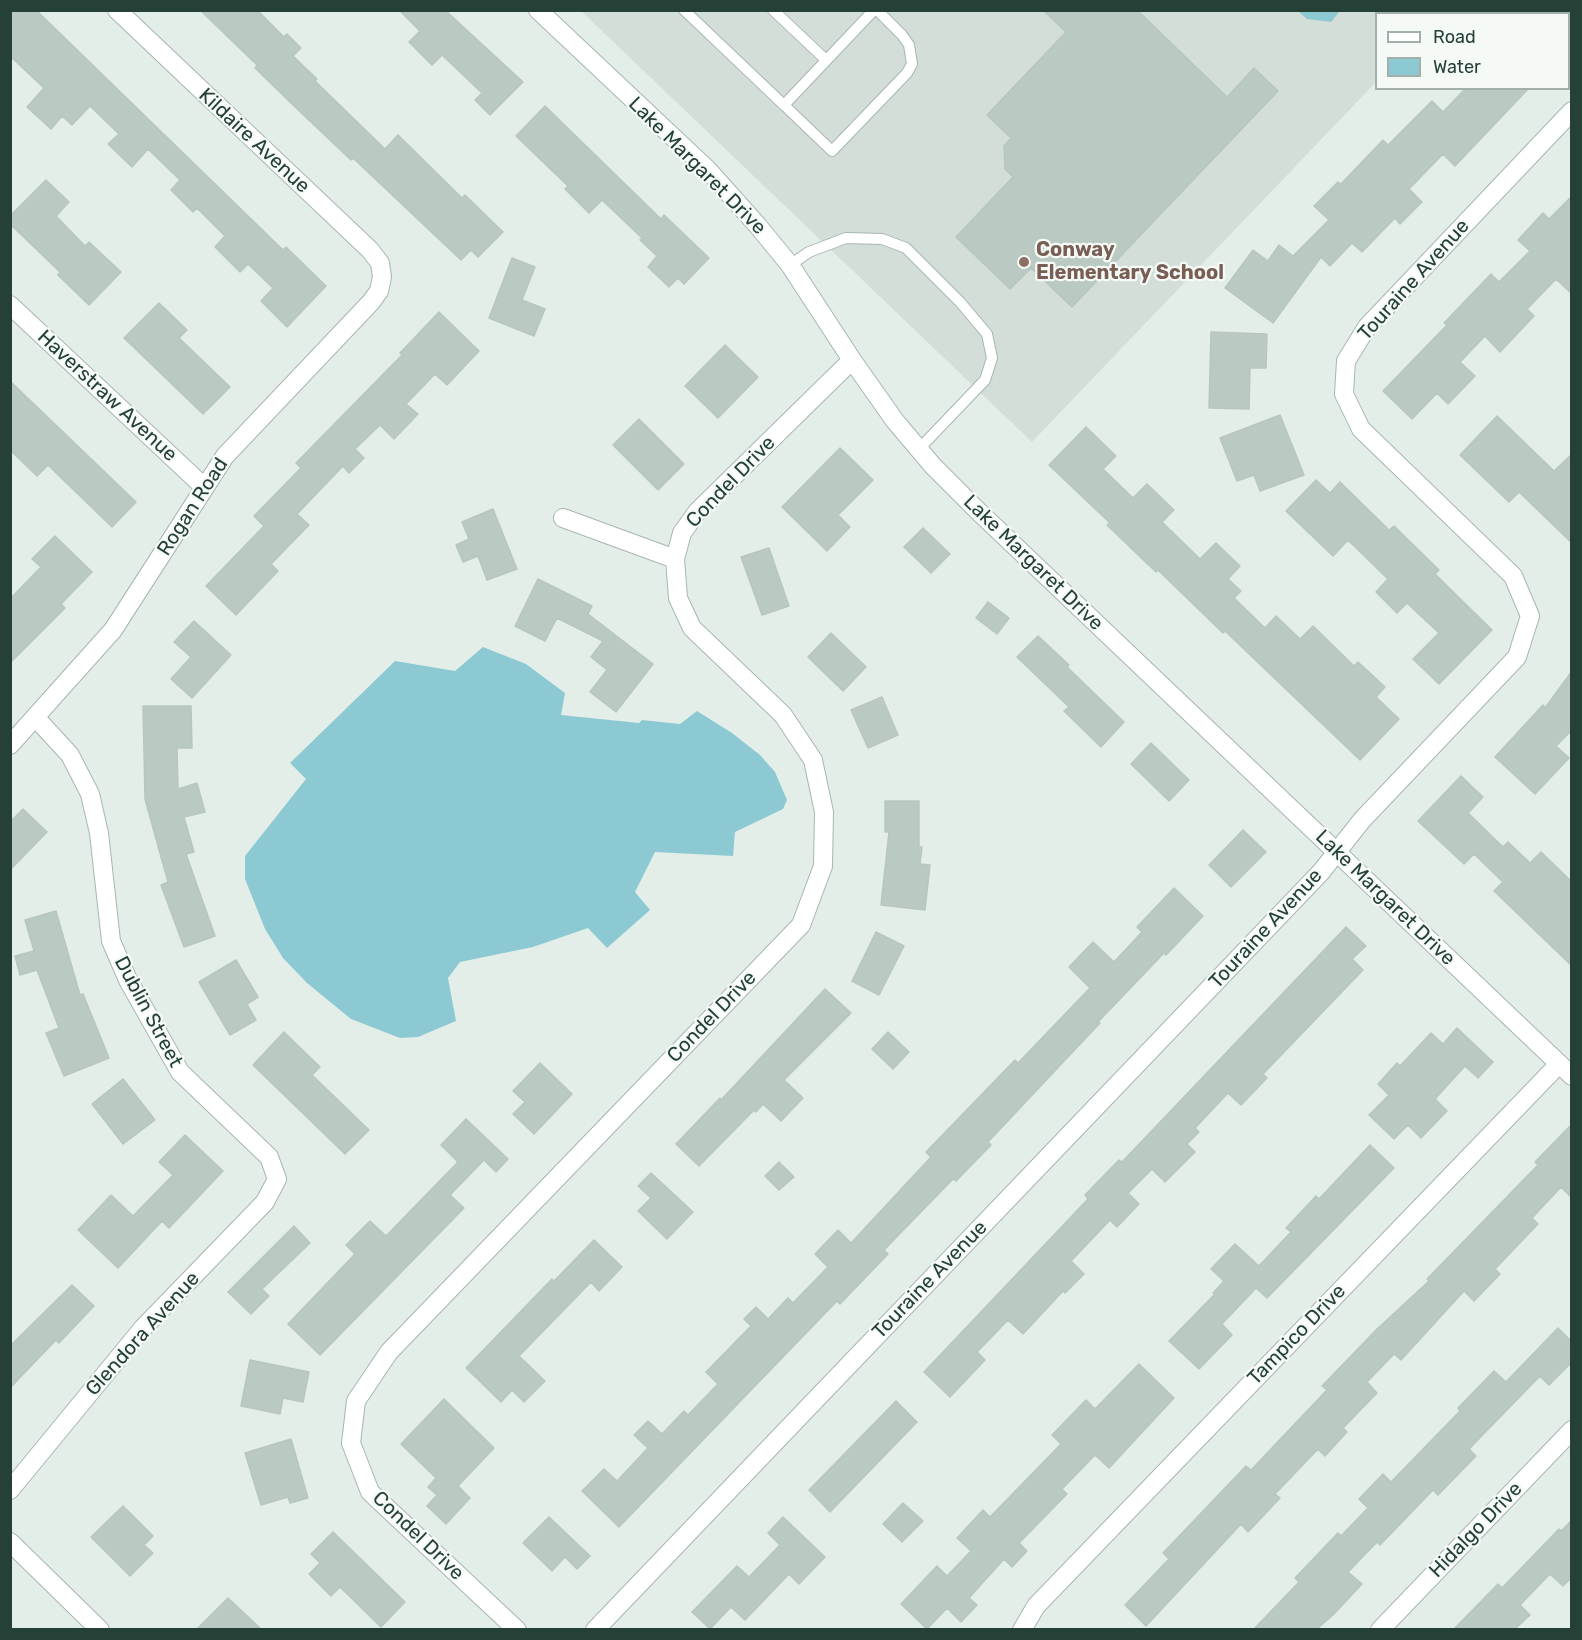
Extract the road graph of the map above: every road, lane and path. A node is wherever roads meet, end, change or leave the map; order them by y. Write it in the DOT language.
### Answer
graph roads {
  1 [pos="117,10"];
  2 [pos="684,10"];
  3 [pos="773,10"];
  4 [pos="875,10"];
  5 [pos="542,12"];
  6 [pos="826,60"];
  7 [pos="784,105"];
  8 [pos="1572,111"];
  9 [pos="790,265"];
  10 [pos="382,277"];
  11 [pos="10,305"];
  12 [pos="852,360"];
  13 [pos="919,449"];
  14 [pos="204,487"];
  15 [pos="563,518"];
  16 [pos="675,559"];
  17 [pos="36,718"];
  18 [pos="10,745"];
  19 [pos="1336,852"];
  20 [pos="1565,1070"];
  21 [pos="277,1179"];
  22 [pos="1572,1430"];
  23 [pos="10,1490"];
  24 [pos="10,1542"];
  25 [pos="100,1629"];
  26 [pos="517,1629"];
  27 [pos="595,1629"];
  28 [pos="1022,1629"];
  29 [pos="1380,1629"];
  1 -- 10 [label="street, Kildaire Avenue"];
  2 -- 7 [label="lane"];
  3 -- 6 [label="lane"];
  4 -- 6 [label="lane"];
  4 -- 7 [label="lane"];
  5 -- 9 [label="street, Lake Margaret Drive"];
  6 -- 7 [label="lane"];
  8 -- 19 [label="street, Touraine Avenue"];
  9 -- 12 [label="street, Lake Margaret Drive"];
  9 -- 13 [label="lane"];
  10 -- 14 [label="street, Rogan Road"];
  11 -- 14 [label="street, Haverstraw Avenue"];
  12 -- 13 [label="street, Lake Margaret Drive"];
  12 -- 16 [label="street, Condel Drive"];
  13 -- 19 [label="street, Lake Margaret Drive"];
  14 -- 17 [label="street, Rogan Road"];
  15 -- 16 [label="street"];
  16 -- 26 [label="street, Condel Drive"];
  17 -- 18 [label="street, Rogan Road"];
  17 -- 21 [label="street, Dublin Street"];
  19 -- 20 [label="street, Lake Margaret Drive"];
  19 -- 27 [label="street, Touraine Avenue"];
  20 -- 28 [label="street, Tampico Drive"];
  21 -- 23 [label="street, Glendora Avenue"];
  22 -- 29 [label="street, Hidalgo Drive"];
  24 -- 25 [label="street"];
}
